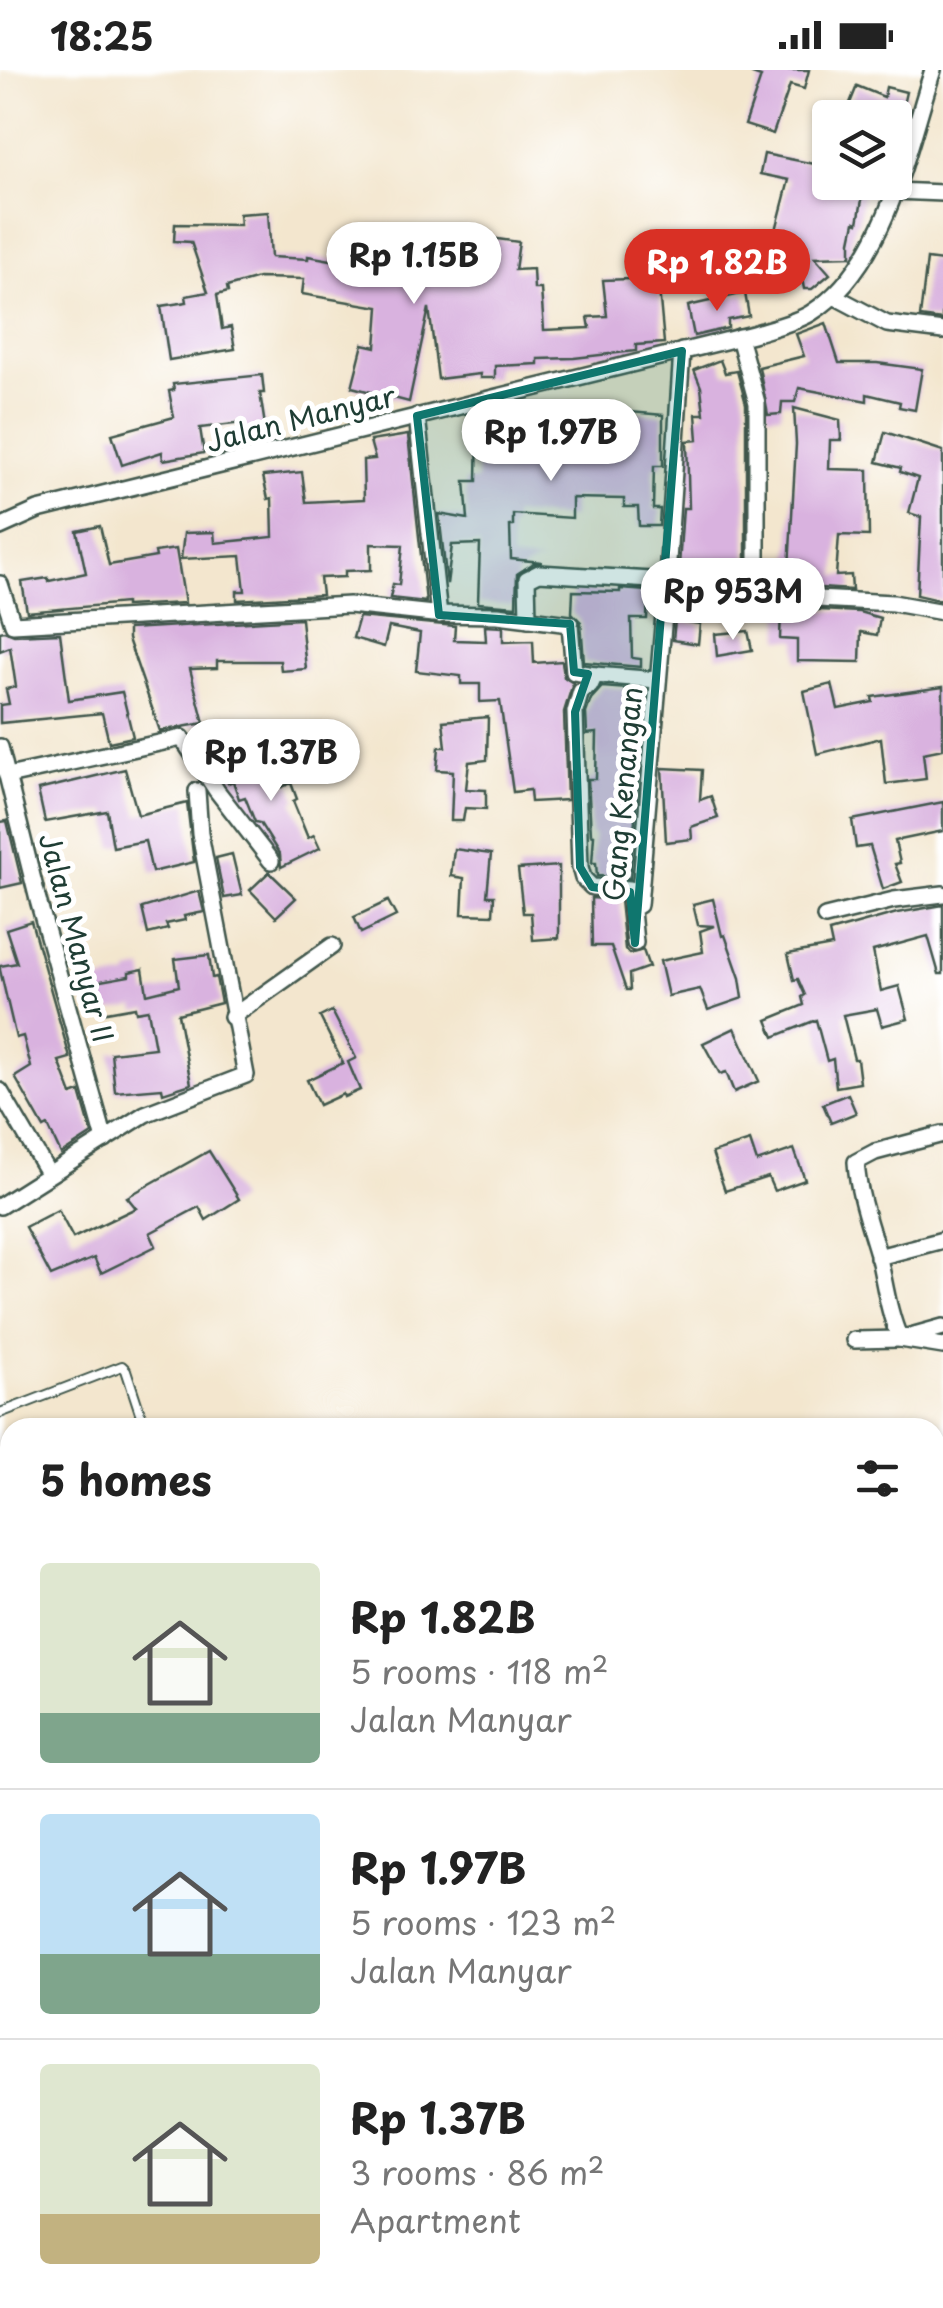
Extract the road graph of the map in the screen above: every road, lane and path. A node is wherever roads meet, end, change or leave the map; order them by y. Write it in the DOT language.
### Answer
graph roads {
  1 [pos="933,70"];
  2 [pos="943,70"];
  3 [pos="912,135"];
  4 [pos="912,192"];
  5 [pos="943,193"];
  6 [pos="891,200"];
  7 [pos="834,296"];
  8 [pos="943,331"];
  9 [pos="739,337"];
  10 [pos="682,351"];
  11 [pos="418,416"];
  12 [pos="0,527"];
  13 [pos="0,584"];
  14 [pos="666,586"];
  15 [pos="757,596"];
  16 [pos="943,612"];
  17 [pos="439,614"];
  18 [pos="528,619"];
  19 [pos="4,622"];
  20 [pos="595,676"];
  21 [pos="658,680"];
  22 [pos="0,748"];
  23 [pos="8,776"];
  24 [pos="198,791"];
  25 [pos="271,861"];
  26 [pos="943,894"];
  27 [pos="825,917"];
  28 [pos="332,946"];
  29 [pos="232,1017"];
  30 [pos="0,1091"];
  31 [pos="943,1134"];
  32 [pos="105,1140"];
  33 [pos="48,1173"];
  34 [pos="0,1206"];
  35 [pos="943,1240"];
  36 [pos="878,1257"];
  37 [pos="943,1327"];
  38 [pos="900,1339"];
  39 [pos="854,1340"];
  40 [pos="943,1346"];
  41 [pos="0,1413"];
  42 [pos="142,1418"];
  1 -- 2 [label="street"];
  1 -- 3 [label="street, Jalan Manyar"];
  4 -- 5 [label="street"];
  6 -- 7 [label="street, Jalan Manyar"];
  7 -- 8 [label="street"];
  7 -- 9 [label="street, Jalan Manyar"];
  9 -- 10 [label="street, Jalan Manyar"];
  9 -- 15 [label="street"];
  10 -- 11 [label="street, Jalan Manyar"];
  10 -- 14 [label="street, Gang Kenangan"];
  11 -- 12 [label="street, Jalan Manyar"];
  11 -- 17 [label="street"];
  13 -- 19 [label="street"];
  14 -- 15 [label="street"];
  14 -- 18 [label="street"];
  14 -- 21 [label="street, Gang Kenangan"];
  15 -- 16 [label="street"];
  17 -- 18 [label="street"];
  17 -- 19 [label="street"];
  18 -- 20 [label="street"];
  20 -- 21 [label="street"];
  20 -- 21 [label="street, Gang Kenangan"];
  22 -- 23 [label="street, Jalan Manyar II"];
  23 -- 25 [label="street"];
  23 -- 32 [label="street, Jalan Manyar II"];
  24 -- 29 [label="street"];
  26 -- 27 [label="street"];
  28 -- 29 [label="street"];
  29 -- 32 [label="street"];
  30 -- 33 [label="street"];
  31 -- 36 [label="street"];
  32 -- 33 [label="street"];
  33 -- 34 [label="street"];
  35 -- 36 [label="street"];
  36 -- 38 [label="street"];
  37 -- 38 [label="street"];
  38 -- 39 [label="street"];
  38 -- 40 [label="street"];
  41 -- 42 [label="lane"];
}
